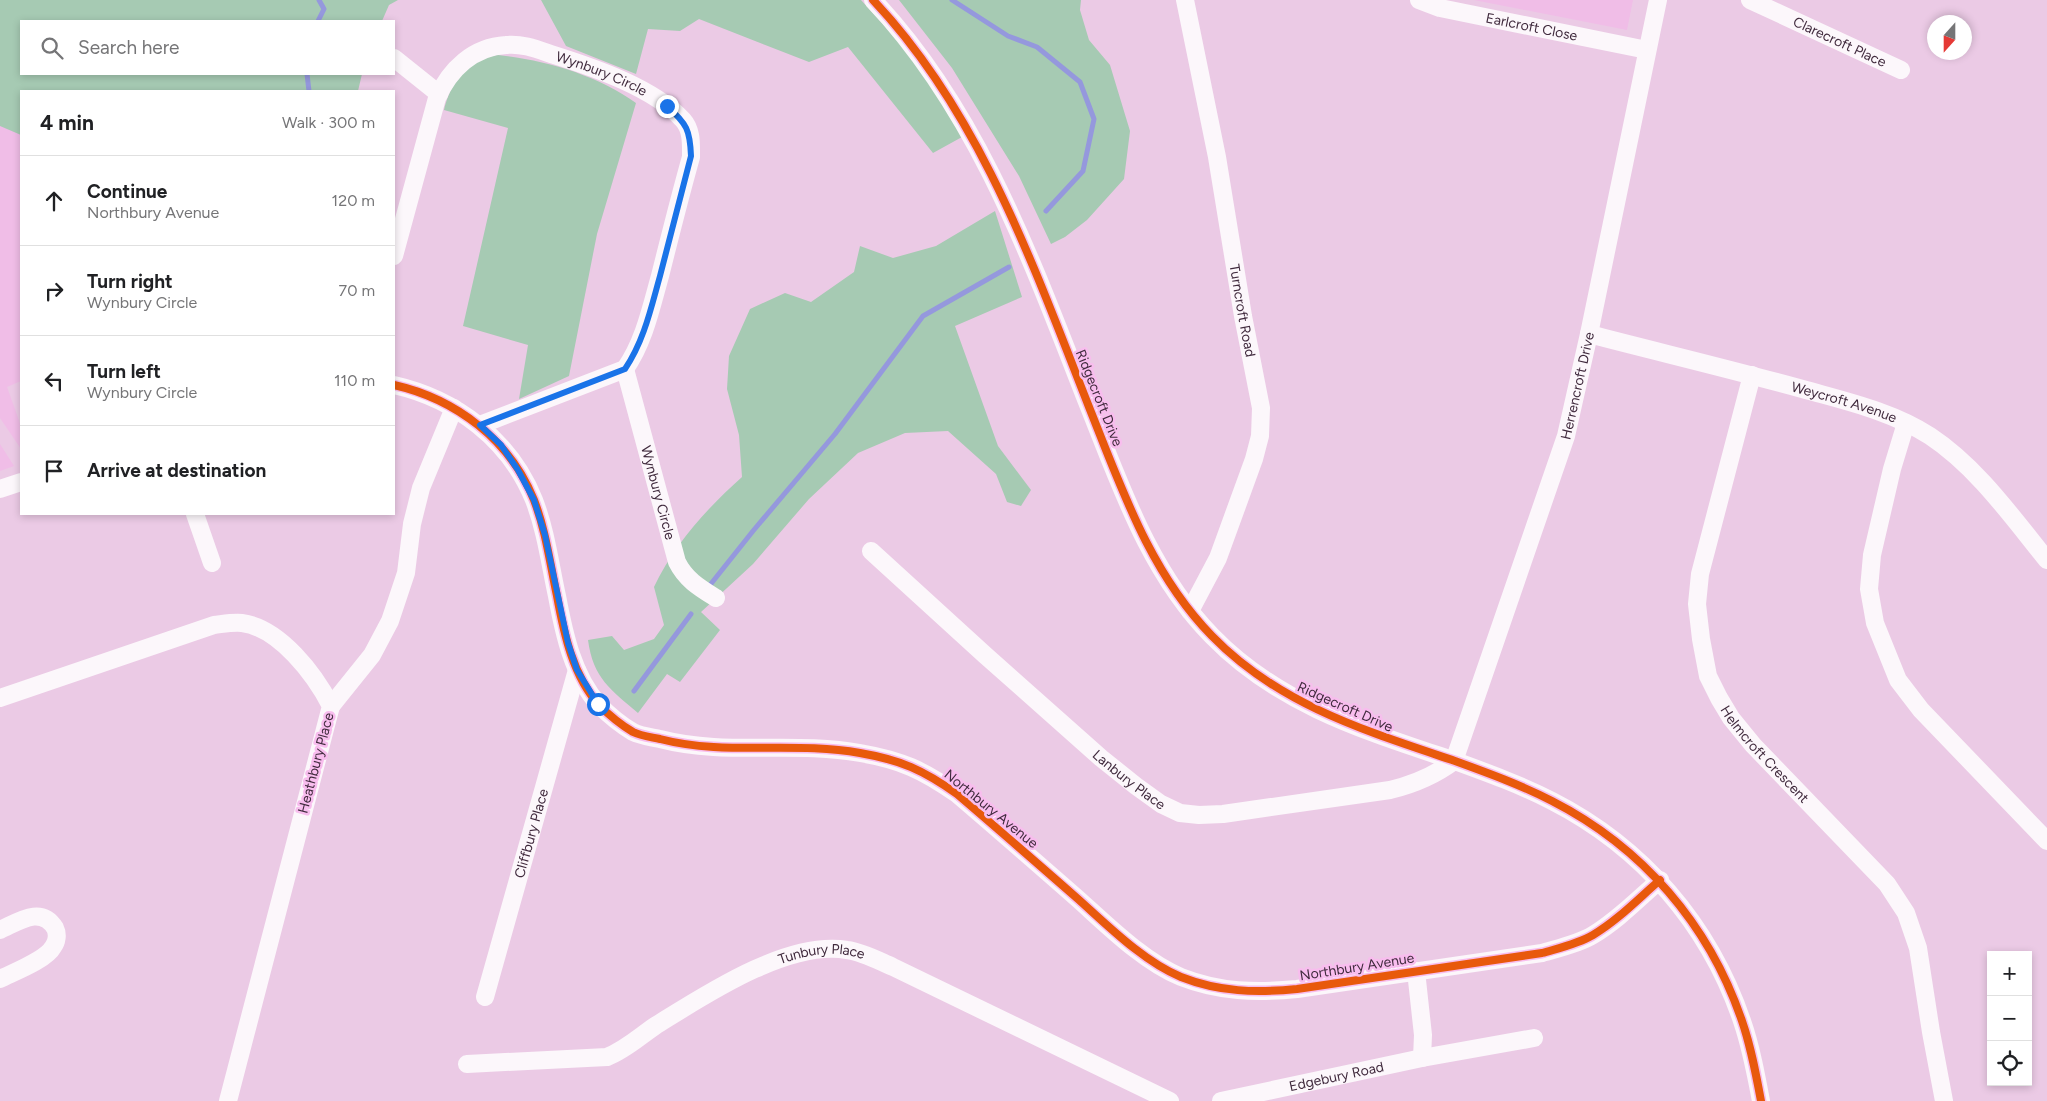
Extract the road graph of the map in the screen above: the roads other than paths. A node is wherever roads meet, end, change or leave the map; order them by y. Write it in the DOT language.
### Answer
graph roads {
  1 [pos="873,0"];
  2 [pos="1185,0"];
  3 [pos="1419,0"];
  4 [pos="1658,0"];
  5 [pos="1750,0"];
  6 [pos="1647,50"];
  7 [pos="395,59"];
  8 [pos="1901,70"];
  9 [pos="439,94"];
  10 [pos="395,252"];
  11 [pos="1589,334"];
  12 [pos="625,369"];
  13 [pos="1752,375"];
  14 [pos="395,384"];
  15 [pos="454,408"];
  16 [pos="1906,423"];
  17 [pos="480,425"];
  18 [pos="20,482"];
  19 [pos="0,489"];
  20 [pos="195,515"];
  21 [pos="871,551"];
  22 [pos="2047,560"];
  23 [pos="212,563"];
  24 [pos="716,598"];
  25 [pos="1190,611"];
  26 [pos="577,670"];
  27 [pos="0,698"];
  28 [pos="330,706"];
  29 [pos="1454,761"];
  30 [pos="2047,841"];
  31 [pos="1660,880"];
  32 [pos="0,930"];
  33 [pos="1416,971"];
  34 [pos="2,974"];
  35 [pos="485,997"];
  36 [pos="1534,1038"];
  37 [pos="1422,1058"];
  38 [pos="467,1064"];
  39 [pos="228,1101"];
  40 [pos="1170,1101"];
  41 [pos="1221,1101"];
  42 [pos="1761,1101"];
  43 [pos="1944,1101"];
  1 -- 25 [label="street, Ridgecroft Drive"];
  2 -- 25 [label="street, Turncroft Road"];
  3 -- 6 [label="street, Earlcroft Close"];
  4 -- 6 [label="street, Herrencroft Drive"];
  5 -- 8 [label="street, Clarecroft Place"];
  6 -- 11 [label="street, Herrencroft Drive"];
  7 -- 9 [label="street"];
  9 -- 10 [label="street, Wynbury Circle"];
  9 -- 12 [label="street, Wynbury Circle"];
  11 -- 13 [label="street, Weycroft Avenue"];
  11 -- 29 [label="street, Herrencroft Drive"];
  12 -- 17 [label="street"];
  12 -- 24 [label="street, Wynbury Circle"];
  13 -- 16 [label="street, Weycroft Avenue"];
  13 -- 43 [label="street, Helmcroft Crescent"];
  14 -- 15 [label="street, Northbury Avenue"];
  15 -- 17 [label="street, Northbury Avenue"];
  15 -- 28 [label="street"];
  16 -- 22 [label="street, Weycroft Avenue"];
  16 -- 30 [label="street"];
  17 -- 26 [label="street, Northbury Avenue"];
  18 -- 19 [label="street"];
  20 -- 23 [label="street"];
  21 -- 29 [label="street, Lanbury Place"];
  25 -- 29 [label="street, Ridgecroft Drive"];
  26 -- 33 [label="street, Northbury Avenue"];
  26 -- 35 [label="street, Cliffbury Place"];
  27 -- 28 [label="street, Heathbury Place"];
  28 -- 39 [label="street, Heathbury Place"];
  29 -- 31 [label="street, Ridgecroft Drive"];
  31 -- 33 [label="street, Northbury Avenue"];
  31 -- 42 [label="street, Ridgecroft Drive"];
  32 -- 34 [label="street"];
  33 -- 37 [label="street"];
  36 -- 37 [label="street, Edgebury Road"];
  37 -- 41 [label="street, Edgebury Road"];
  38 -- 40 [label="street, Tunbury Place"];
}
